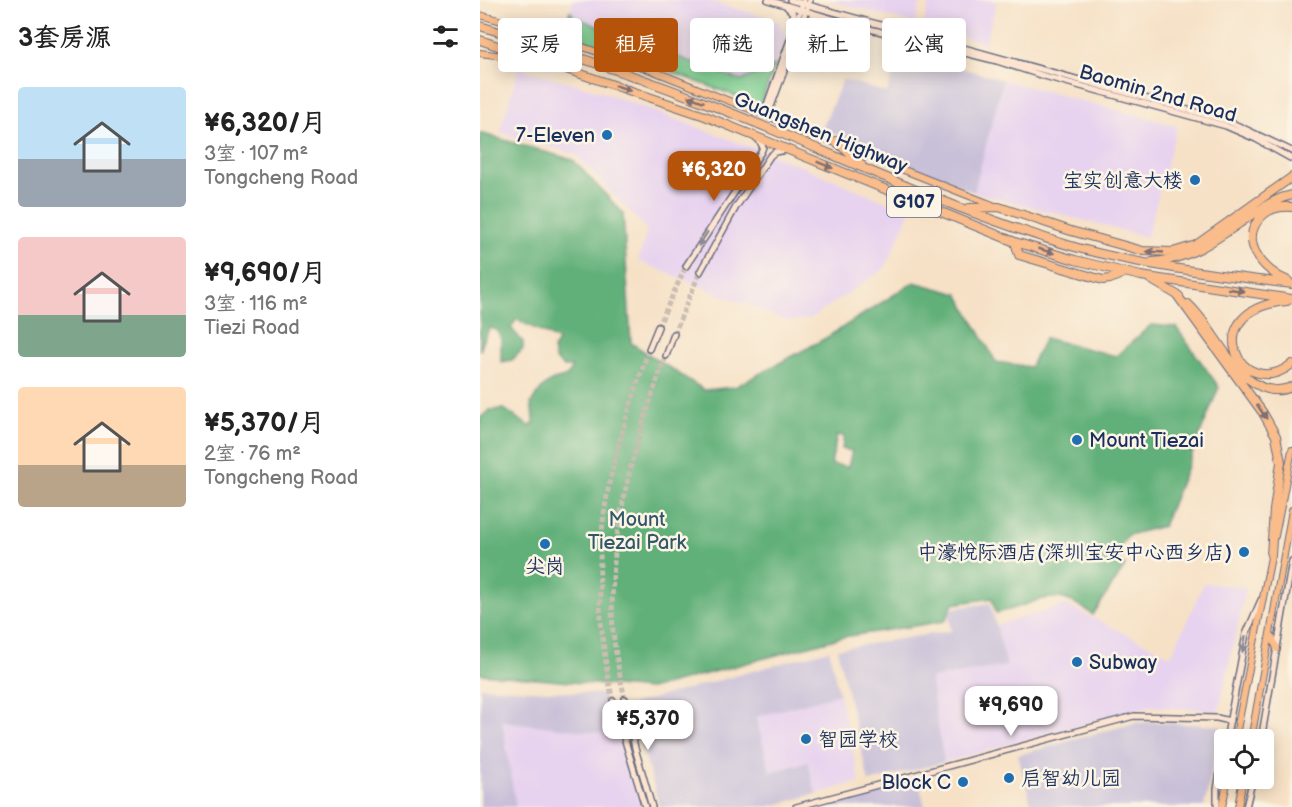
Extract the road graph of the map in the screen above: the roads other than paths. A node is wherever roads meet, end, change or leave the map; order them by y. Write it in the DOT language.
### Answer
graph roads {
  1 [pos="768,0"];
  2 [pos="790,0"];
  3 [pos="816,0"];
  4 [pos="783,4"];
  5 [pos="806,5"];
  6 [pos="822,13"];
  7 [pos="480,15"];
  8 [pos="795,18"];
  9 [pos="811,18"];
  10 [pos="480,26"];
  11 [pos="480,40"];
  12 [pos="498,46"];
  13 [pos="480,53"];
  14 [pos="498,55"];
  15 [pos="786,59"];
  16 [pos="577,72"];
  17 [pos="766,114"];
  18 [pos="757,137"];
  19 [pos="836,141"];
  20 [pos="788,150"];
  21 [pos="1292,151"];
  22 [pos="1292,159"];
  23 [pos="867,169"];
  24 [pos="1292,177"];
  25 [pos="1292,195"];
  26 [pos="999,207"];
  27 [pos="1292,207"];
  28 [pos="964,208"];
  29 [pos="1015,242"];
  30 [pos="1133,261"];
  31 [pos="686,266"];
  32 [pos="700,272"];
  33 [pos="1126,272"];
  34 [pos="1141,276"];
  35 [pos="1292,284"];
  36 [pos="1177,295"];
  37 [pos="1292,300"];
  38 [pos="658,327"];
  39 [pos="674,334"];
  40 [pos="649,349"];
  41 [pos="666,356"];
  42 [pos="1292,364"];
  43 [pos="1292,387"];
  44 [pos="1292,450"];
  45 [pos="1292,510"];
  46 [pos="1271,555"];
  47 [pos="1292,561"];
  48 [pos="1265,590"];
  49 [pos="1271,634"];
  50 [pos="1277,650"];
  51 [pos="625,699"];
  52 [pos="614,701"];
  53 [pos="1230,721"];
  54 [pos="1228,729"];
  55 [pos="1237,729"];
  56 [pos="1253,729"];
  57 [pos="1263,729"];
  58 [pos="1217,789"];
  59 [pos="1226,789"];
  60 [pos="1241,789"];
  61 [pos="1250,789"];
  62 [pos="645,807"];
  63 [pos="652,807"];
  64 [pos="796,807"];
  65 [pos="1217,807"];
  66 [pos="1222,807"];
  67 [pos="1238,807"];
  68 [pos="1246,807"];
  1 -- 4 [label="street, Baomin 2nd Road"];
  2 -- 5 [label="street, Baomin 2nd Road"];
  3 -- 6 [label="street"];
  4 -- 5 [label="street, Baomin 2nd Road"];
  4 -- 8 [label="street"];
  5 -- 6 [label="street, Baomin 2nd Road"];
  6 -- 9 [label="street"];
  6 -- 21 [label="street, Baomin 2nd Road"];
  6 -- 22 [label="street, Baomin 2nd Road"];
  7 -- 17 [label="main road"];
  23 -- 10 [label="highway, Guangshen Highway / G107, one-way"];
  11 -- 12 [label="highway, Guangshen Highway / G107"];
  13 -- 14 [label="main road"];
  15 -- 17 [label="street"];
  16 -- 18 [label="highway, Guangshen Highway / G107, one-way"];
  17 -- 19 [label="main road"];
  18 -- 20 [label="highway, Guangshen Highway / G107"];
  18 -- 31 [label="street, one-way"];
  19 -- 23 [label="highway"];
  19 -- 26 [label="main road"];
  20 -- 29 [label="highway, Guangshen Highway / G107, one-way"];
  20 -- 32 [label="street"];
  23 -- 28 [label="highway, Guangshen Highway / G107"];
  24 -- 26 [label="highway, one-way"];
  25 -- 30 [label="highway"];
  26 -- 28 [label="highway"];
  27 -- 35 [label="highway"];
  28 -- 30 [label="highway, Guangshen Highway / G107"];
  29 -- 33 [label="highway, Guangshen Highway / G107, one-way"];
  29 -- 33 [label="highway"];
  30 -- 35 [label="highway, Guangshen Highway / G107"];
  33 -- 34 [label="highway, Guangshen Highway / G107"];
  34 -- 36 [label="highway"];
  34 -- 37 [label="highway, Guangshen Highway / G107, one-way"];
  36 -- 43 [label="highway"];
  36 -- 46 [label="highway, one-way"];
  37 -- 42 [label="highway"];
  38 -- 40 [label="street"];
  39 -- 41 [label="street"];
  44 -- 46 [label="main road"];
  45 -- 49 [label="main road"];
  46 -- 48 [label="main road"];
  47 -- 50 [label="street"];
  48 -- 53 [label="street, one-way"];
  48 -- 55 [label="main road"];
  49 -- 50 [label="main road"];
  49 -- 56 [label="main road"];
  50 -- 57 [label="street"];
  51 -- 63 [label="street"];
  52 -- 62 [label="street"];
  53 -- 54 [label="street"];
  53 -- 64 [label="street"];
  58 -- 65 [label="street"];
  59 -- 66 [label="main road"];
  60 -- 67 [label="main road"];
  61 -- 68 [label="street"];
}
